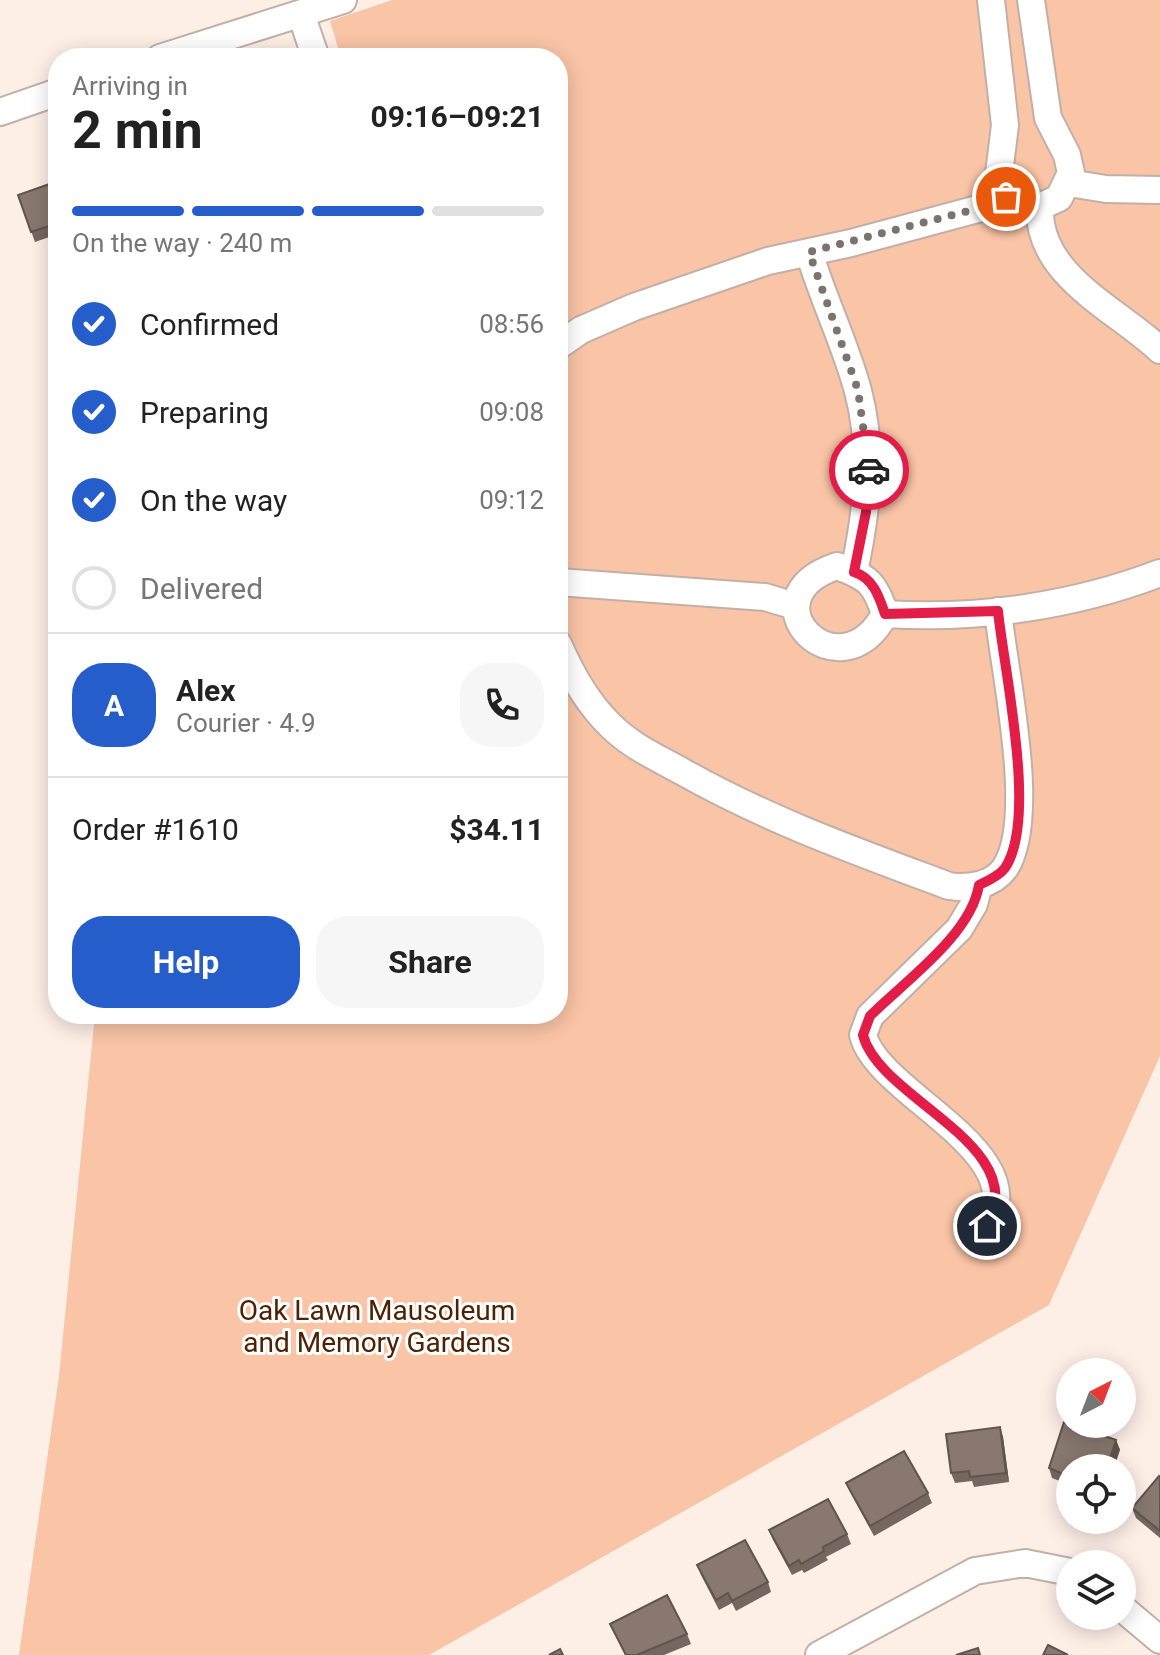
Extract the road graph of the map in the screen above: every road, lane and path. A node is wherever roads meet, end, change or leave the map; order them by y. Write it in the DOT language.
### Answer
graph roads {
  1 [pos="343,0"];
  2 [pos="991,0"];
  3 [pos="1031,0"];
  4 [pos="301,14"];
  5 [pos="192,48"];
  6 [pos="313,48"];
  7 [pos="48,95"];
  8 [pos="0,112"];
  9 [pos="1069,183"];
  10 [pos="1160,190"];
  11 [pos="1011,200"];
  12 [pos="1040,209"];
  13 [pos="809,252"];
  14 [pos="568,339"];
  15 [pos="1160,350"];
  16 [pos="854,572"];
  17 [pos="1160,573"];
  18 [pos="568,583"];
  19 [pos="795,606"];
  20 [pos="998,611"];
  21 [pos="885,614"];
  22 [pos="568,666"];
  23 [pos="979,885"];
  24 [pos="982,1232"];
  25 [pos="1056,1569"];
  26 [pos="1136,1620"];
  27 [pos="1160,1640"];
  28 [pos="819,1655"];
  1 -- 4 [label="street"];
  2 -- 11 [label="street"];
  3 -- 9 [label="street"];
  4 -- 5 [label="street"];
  4 -- 6 [label="street"];
  7 -- 8 [label="street"];
  9 -- 10 [label="street"];
  9 -- 12 [label="street"];
  11 -- 12 [label="street"];
  11 -- 13 [label="street"];
  12 -- 15 [label="street"];
  13 -- 14 [label="street"];
  13 -- 16 [label="street"];
  16 -- 19 [label="street"];
  16 -- 21 [label="street"];
  17 -- 20 [label="street"];
  18 -- 19 [label="street"];
  19 -- 21 [label="street"];
  20 -- 21 [label="street"];
  20 -- 23 [label="street"];
  22 -- 23 [label="street"];
  23 -- 24 [label="street"];
  25 -- 28 [label="street"];
  26 -- 27 [label="street"];
}
